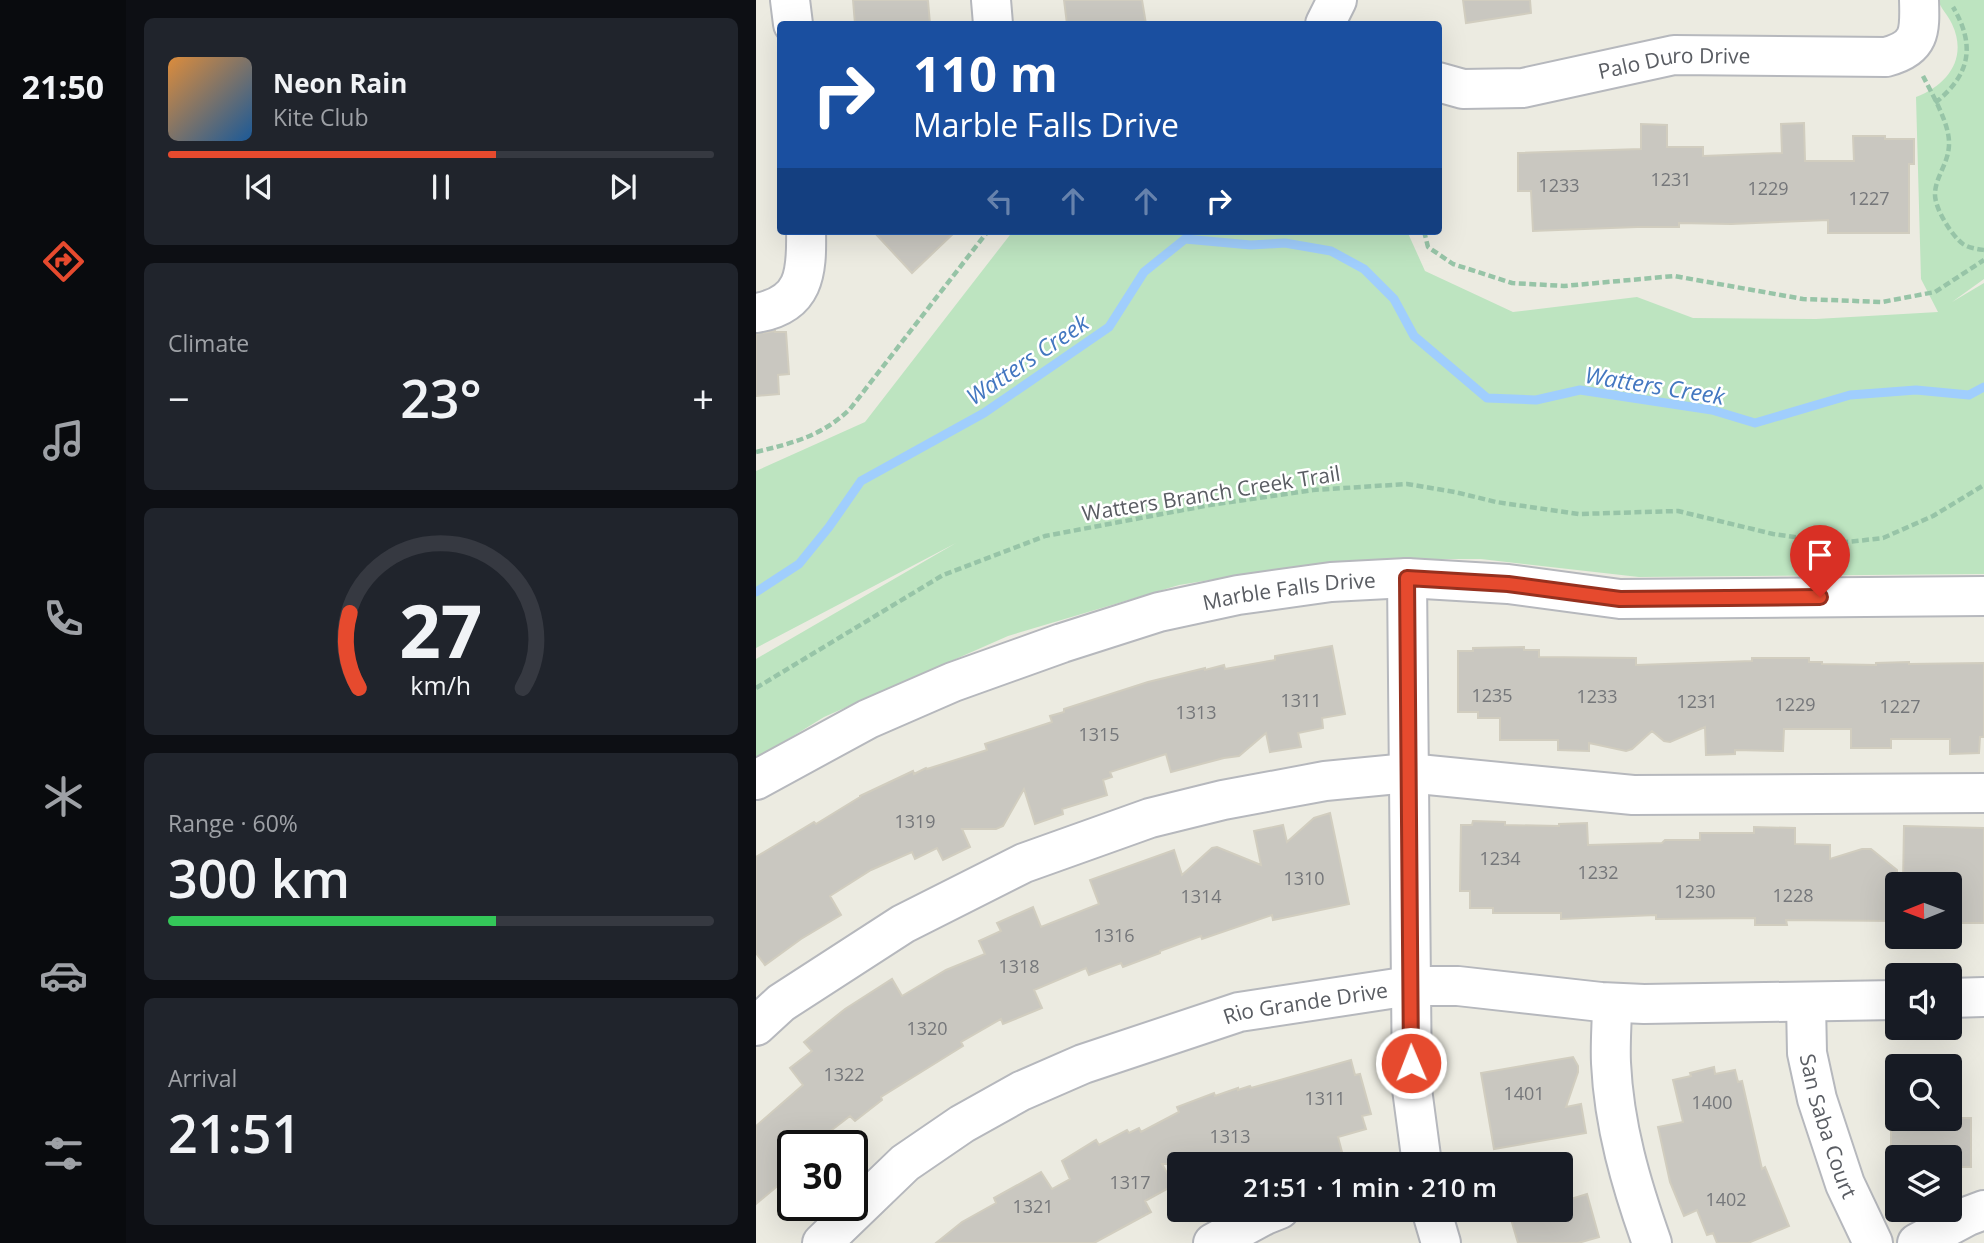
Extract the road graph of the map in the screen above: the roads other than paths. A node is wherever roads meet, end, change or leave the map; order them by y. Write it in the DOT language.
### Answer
graph roads {
  1 [pos="790,0"];
  2 [pos="991,0"];
  3 [pos="1337,0"];
  4 [pos="1919,0"];
  5 [pos="793,21"];
  6 [pos="993,21"];
  7 [pos="1326,21"];
  8 [pos="1442,83"];
  9 [pos="806,235"];
  10 [pos="756,313"];
  11 [pos="1407,578"];
  12 [pos="1984,596"];
  13 [pos="1408,773"];
  14 [pos="756,780"];
  15 [pos="1984,793"];
  16 [pos="1410,986"];
  17 [pos="1962,998"];
  18 [pos="1984,998"];
  19 [pos="1885,1000"];
  20 [pos="1612,1003"];
  21 [pos="1806,1003"];
  22 [pos="756,1026"];
  23 [pos="1420,1152"];
  24 [pos="1984,1210"];
  25 [pos="1252,1222"];
  26 [pos="1435,1222"];
  27 [pos="822,1243"];
  28 [pos="1213,1243"];
  29 [pos="1441,1243"];
  30 [pos="1652,1243"];
  31 [pos="1873,1243"];
  32 [pos="1917,1243"];
  1 -- 5 [label="street"];
  2 -- 6 [label="street"];
  3 -- 7 [label="street"];
  4 -- 8 [label="street, Palo Duro Drive"];
  9 -- 10 [label="street"];
  11 -- 12 [label="street, Marble Falls Drive"];
  11 -- 13 [label="street"];
  11 -- 14 [label="street, Marble Falls Drive"];
  13 -- 15 [label="street"];
  13 -- 16 [label="street"];
  13 -- 22 [label="street"];
  16 -- 20 [label="street, Rio Grande Drive"];
  16 -- 23 [label="street"];
  16 -- 27 [label="street, Rio Grande Drive"];
  17 -- 18 [label="street"];
  19 -- 21 [label="street, Rio Grande Drive"];
  20 -- 21 [label="street, Rio Grande Drive"];
  20 -- 30 [label="street"];
  21 -- 31 [label="street, San Saba Court"];
  24 -- 32 [label="street"];
  25 -- 28 [label="street"];
  26 -- 29 [label="street"];
}
